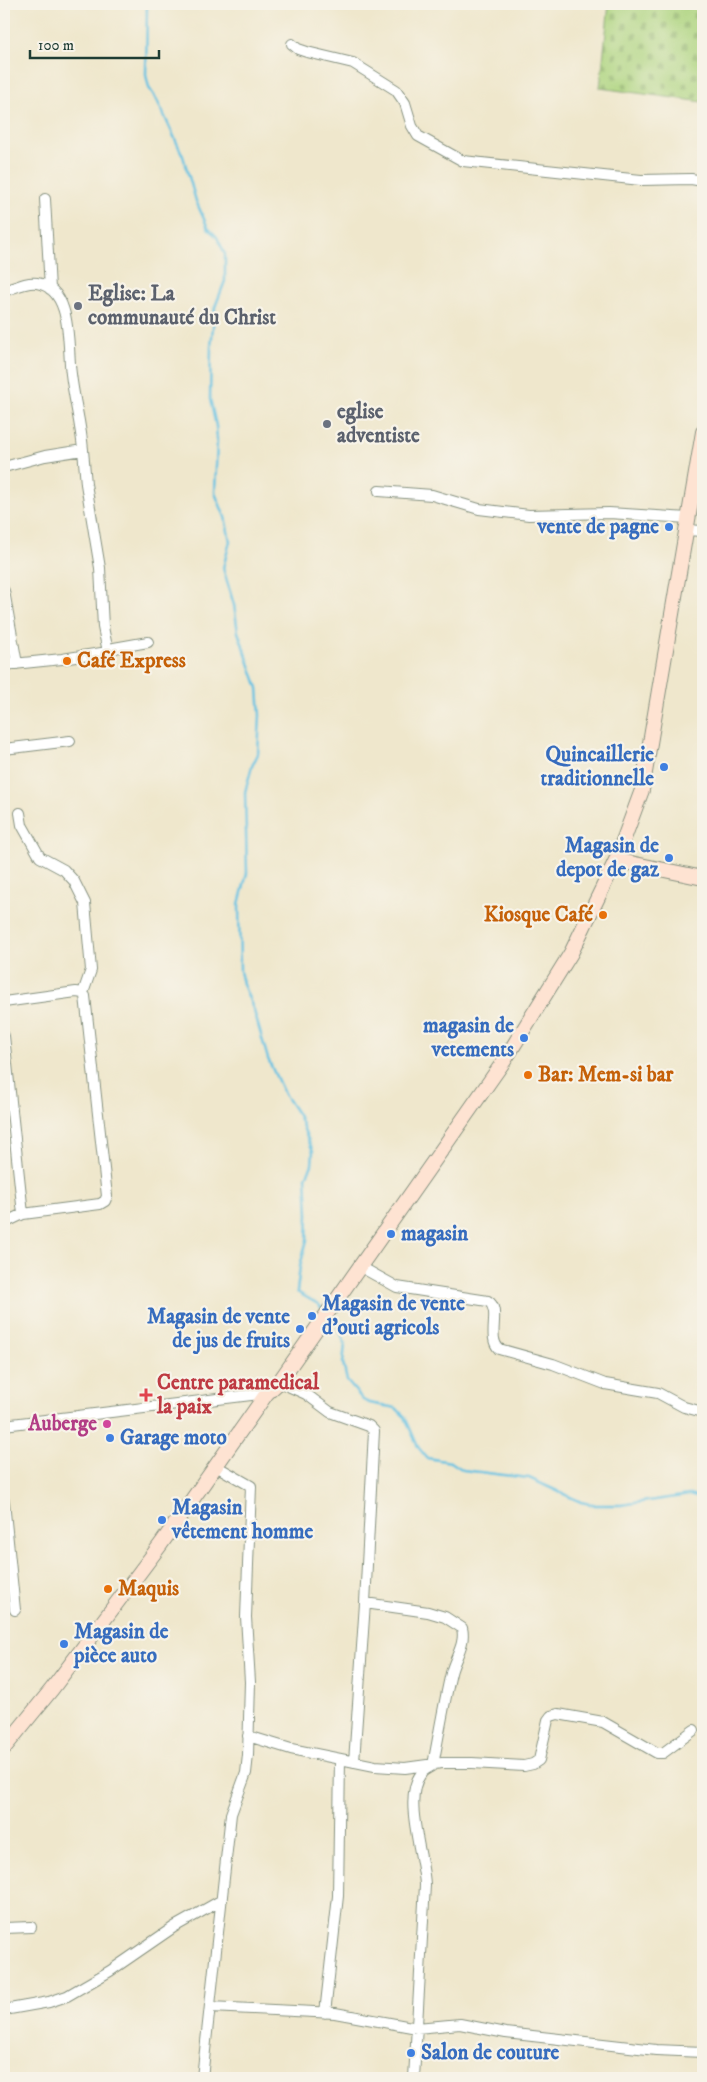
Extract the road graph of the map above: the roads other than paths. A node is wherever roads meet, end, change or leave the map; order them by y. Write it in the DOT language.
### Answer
graph roads {
  1 [pos="292,44"];
  2 [pos="703,182"];
  3 [pos="45,199"];
  4 [pos="50,289"];
  5 [pos="4,291"];
  6 [pos="703,432"];
  7 [pos="702,449"];
  8 [pos="83,450"];
  9 [pos="4,467"];
  10 [pos="379,491"];
  11 [pos="687,524"];
  12 [pos="703,531"];
  13 [pos="4,591"];
  14 [pos="148,642"];
  15 [pos="108,652"];
  16 [pos="17,664"];
  17 [pos="4,665"];
  18 [pos="70,741"];
  19 [pos="4,749"];
  20 [pos="20,813"];
  21 [pos="616,860"];
  22 [pos="703,878"];
  23 [pos="83,993"];
  24 [pos="4,1002"];
  25 [pos="4,1036"];
  26 [pos="22,1214"];
  27 [pos="4,1223"];
  28 [pos="359,1266"];
  29 [pos="279,1382"];
  30 [pos="267,1393"];
  31 [pos="703,1412"];
  32 [pos="4,1425"];
  33 [pos="216,1466"];
  34 [pos="4,1502"];
  35 [pos="5,1530"];
  36 [pos="365,1603"];
  37 [pos="16,1610"];
  38 [pos="694,1730"];
  39 [pos="248,1736"];
  40 [pos="4,1748"];
  41 [pos="340,1759"];
  42 [pos="354,1762"];
  43 [pos="433,1765"];
  44 [pos="222,1900"];
  45 [pos="31,1927"];
  46 [pos="4,1928"];
  47 [pos="210,2007"];
  48 [pos="4,2010"];
  49 [pos="325,2013"];
  50 [pos="417,2028"];
  51 [pos="703,2052"];
  52 [pos="202,2078"];
  53 [pos="414,2078"];
  1 -- 2 [label="street"];
  3 -- 4 [label="street"];
  4 -- 5 [label="street"];
  4 -- 8 [label="street"];
  6 -- 7 [label="street"];
  7 -- 11 [label="street"];
  8 -- 9 [label="street"];
  8 -- 15 [label="street"];
  10 -- 11 [label="street"];
  11 -- 12 [label="street"];
  11 -- 21 [label="street"];
  13 -- 16 [label="street"];
  14 -- 15 [label="street"];
  15 -- 16 [label="street"];
  16 -- 17 [label="street"];
  18 -- 19 [label="street"];
  20 -- 23 [label="street"];
  21 -- 22 [label="street"];
  21 -- 28 [label="street"];
  23 -- 24 [label="street"];
  23 -- 26 [label="street"];
  25 -- 26 [label="street"];
  26 -- 27 [label="street"];
  28 -- 29 [label="street"];
  28 -- 31 [label="street"];
  29 -- 30 [label="street"];
  29 -- 36 [label="street"];
  30 -- 32 [label="street"];
  30 -- 33 [label="street"];
  33 -- 39 [label="street"];
  33 -- 40 [label="street"];
  34 -- 35 [label="street"];
  35 -- 37 [label="street"];
  36 -- 42 [label="street"];
  36 -- 43 [label="street"];
  38 -- 43 [label="street"];
  39 -- 41 [label="street"];
  39 -- 44 [label="street"];
  41 -- 42 [label="street"];
  41 -- 49 [label="street"];
  42 -- 43 [label="street"];
  43 -- 50 [label="street"];
  44 -- 47 [label="street"];
  44 -- 48 [label="street"];
  45 -- 46 [label="street"];
  47 -- 49 [label="street"];
  47 -- 52 [label="street"];
  49 -- 50 [label="street"];
  50 -- 51 [label="street"];
  50 -- 53 [label="street"];
}
